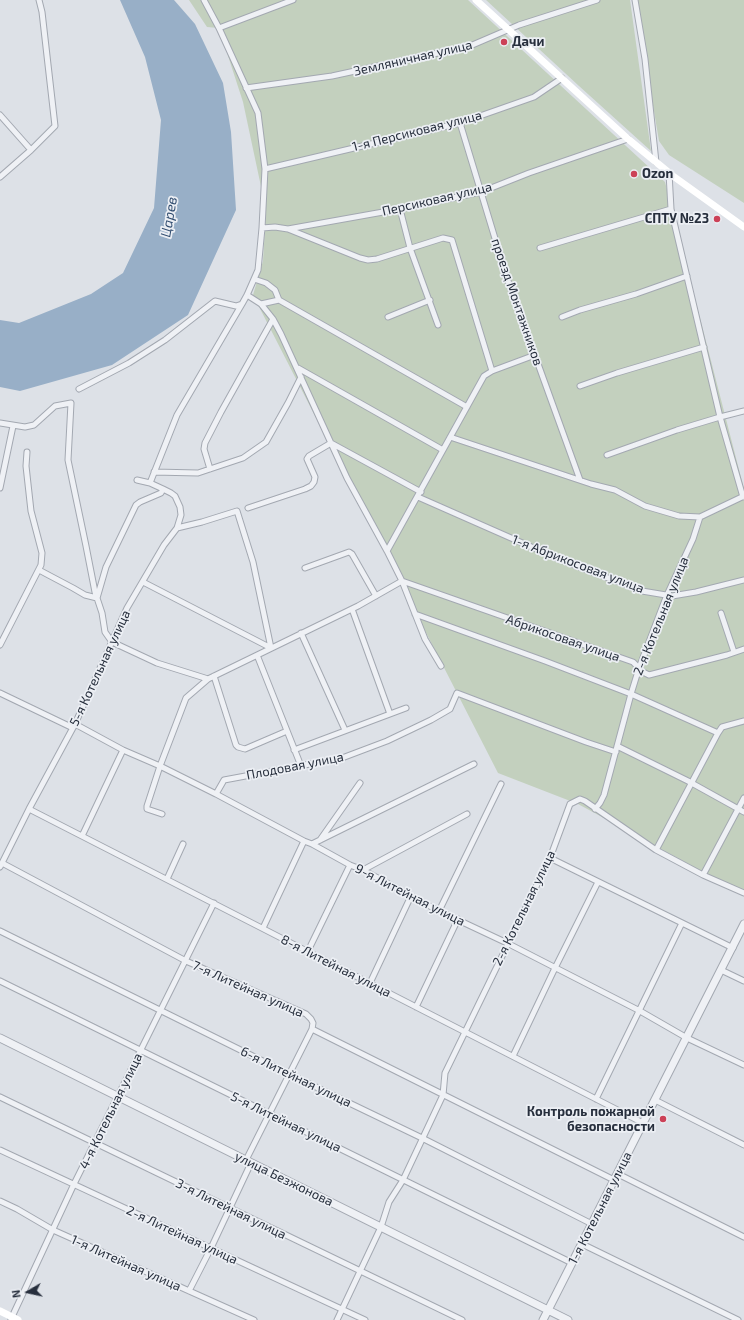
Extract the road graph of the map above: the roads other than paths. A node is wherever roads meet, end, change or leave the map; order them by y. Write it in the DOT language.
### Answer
graph roads {
  1 [pos="39,0"];
  2 [pos="204,0"];
  3 [pos="293,0"];
  4 [pos="476,0"];
  5 [pos="597,0"];
  6 [pos="635,0"];
  7 [pos="219,28"];
  8 [pos="509,30"];
  9 [pos="562,78"];
  10 [pos="246,88"];
  11 [pos="0,115"];
  12 [pos="460,123"];
  13 [pos="628,139"];
  14 [pos="31,150"];
  15 [pos="656,162"];
  16 [pos="265,169"];
  17 [pos="669,173"];
  18 [pos="0,177"];
  19 [pos="482,192"];
  20 [pos="400,209"];
  21 [pos="671,209"];
  22 [pos="744,226"];
  23 [pos="262,228"];
  24 [pos="288,229"];
  25 [pos="410,248"];
  26 [pos="540,248"];
  27 [pos="687,276"];
  28 [pos="254,279"];
  29 [pos="248,295"];
  30 [pos="279,300"];
  31 [pos="430,300"];
  32 [pos="242,304"];
  33 [pos="261,304"];
  34 [pos="388,317"];
  35 [pos="562,317"];
  36 [pos="273,319"];
  37 [pos="438,325"];
  38 [pos="704,347"];
  39 [pos="535,355"];
  40 [pos="297,368"];
  41 [pos="492,371"];
  42 [pos="301,377"];
  43 [pos="580,386"];
  44 [pos="79,389"];
  45 [pos="467,407"];
  46 [pos="744,411"];
  47 [pos="720,417"];
  48 [pos="0,423"];
  49 [pos="13,426"];
  50 [pos="450,437"];
  51 [pos="332,443"];
  52 [pos="443,450"];
  53 [pos="27,452"];
  54 [pos="607,455"];
  55 [pos="210,469"];
  56 [pos="154,472"];
  57 [pos="138,480"];
  58 [pos="580,480"];
  59 [pos="150,484"];
  60 [pos="0,488"];
  61 [pos="163,489"];
  62 [pos="421,492"];
  63 [pos="744,496"];
  64 [pos="418,497"];
  65 [pos="248,508"];
  66 [pos="700,517"];
  67 [pos="177,528"];
  68 [pos="387,551"];
  69 [pos="305,568"];
  70 [pos="39,570"];
  71 [pos="744,580"];
  72 [pos="402,581"];
  73 [pos="143,582"];
  74 [pos="667,595"];
  75 [pos="376,596"];
  76 [pos="97,598"];
  77 [pos="352,609"];
  78 [pos="721,613"];
  79 [pos="415,614"];
  80 [pos="301,633"];
  81 [pos="112,642"];
  82 [pos="0,645"];
  83 [pos="271,648"];
  84 [pos="744,649"];
  85 [pos="734,652"];
  86 [pos="258,655"];
  87 [pos="441,666"];
  88 [pos="639,668"];
  89 [pos="214,676"];
  90 [pos="208,679"];
  91 [pos="0,693"];
  92 [pos="631,694"];
  93 [pos="406,708"];
  94 [pos="390,714"];
  95 [pos="744,721"];
  96 [pos="74,726"];
  97 [pos="345,730"];
  98 [pos="287,731"];
  99 [pos="718,733"];
  100 [pos="617,746"];
  101 [pos="123,750"];
  102 [pos="294,750"];
  103 [pos="616,752"];
  104 [pos="474,764"];
  105 [pos="160,766"];
  106 [pos="301,766"];
  107 [pos="360,783"];
  108 [pos="692,783"];
  109 [pos="501,784"];
  110 [pos="216,794"];
  111 [pos="744,798"];
  112 [pos="29,809"];
  113 [pos="595,809"];
  114 [pos="738,809"];
  115 [pos="744,812"];
  116 [pos="162,814"];
  117 [pos="467,814"];
  118 [pos="82,836"];
  119 [pos="304,841"];
  120 [pos="319,841"];
  121 [pos="183,844"];
  122 [pos="312,844"];
  123 [pos="656,850"];
  124 [pos="550,858"];
  125 [pos="1,865"];
  126 [pos="350,865"];
  127 [pos="363,870"];
  128 [pos="704,875"];
  129 [pos="167,879"];
  130 [pos="598,882"];
  131 [pos="744,893"];
  132 [pos="411,896"];
  133 [pos="214,903"];
  134 [pos="439,911"];
  135 [pos="458,919"];
  136 [pos="682,923"];
  137 [pos="744,924"];
  138 [pos="263,928"];
  139 [pos="0,931"];
  140 [pos="507,943"];
  141 [pos="733,948"];
  142 [pos="308,951"];
  143 [pos="186,961"];
  144 [pos="555,968"];
  145 [pos="721,970"];
  146 [pos="0,981"];
  147 [pos="744,981"];
  148 [pos="370,983"];
  149 [pos="416,1007"];
  150 [pos="161,1010"];
  151 [pos="640,1011"];
  152 [pos="312,1029"];
  153 [pos="464,1032"];
  154 [pos="0,1038"];
  155 [pos="687,1038"];
  156 [pos="141,1050"];
  157 [pos="513,1056"];
  158 [pos="744,1066"];
  159 [pos="289,1074"];
  160 [pos="443,1095"];
  161 [pos="118,1096"];
  162 [pos="0,1097"];
  163 [pos="596,1099"];
  164 [pos="655,1100"];
  165 [pos="269,1114"];
  166 [pos="643,1123"];
  167 [pos="422,1138"];
  168 [pos="95,1143"];
  169 [pos="744,1145"];
  170 [pos="0,1150"];
  171 [pos="249,1162"];
  172 [pos="616,1177"];
  173 [pos="403,1180"];
  174 [pos="74,1184"];
  175 [pos="0,1201"];
  176 [pos="230,1208"];
  177 [pos="592,1224"];
  178 [pos="381,1227"];
  179 [pos="53,1230"];
  180 [pos="744,1237"];
  181 [pos="582,1244"];
  182 [pos="211,1248"];
  183 [pos="572,1263"];
  184 [pos="360,1271"];
  185 [pos="189,1291"];
  186 [pos="342,1310"];
  187 [pos="548,1310"];
  188 [pos="0,1311"];
  189 [pos="13,1319"];
  190 [pos="254,1320"];
  191 [pos="337,1320"];
  192 [pos="365,1320"];
  193 [pos="462,1320"];
  194 [pos="543,1320"];
  195 [pos="568,1320"];
  196 [pos="738,1320"];
  1 -- 14 [label="street"];
  2 -- 7 [label="street"];
  3 -- 7 [label="street"];
  4 -- 8 [label="main road"];
  5 -- 8 [label="street, Земляничная улица"];
  6 -- 15 [label="street"];
  7 -- 10 [label="street"];
  8 -- 9 [label="main road"];
  8 -- 10 [label="street, Земляничная улица"];
  9 -- 12 [label="street, 1-я Персиковая улица"];
  9 -- 13 [label="main road"];
  10 -- 16 [label="street"];
  11 -- 14 [label="street"];
  12 -- 16 [label="street, 1-я Персиковая улица"];
  12 -- 19 [label="street, проезд Монтажников"];
  13 -- 15 [label="main road"];
  13 -- 19 [label="street, Персиковая улица"];
  14 -- 18 [label="street"];
  15 -- 17 [label="main road"];
  16 -- 23 [label="street"];
  17 -- 21 [label="street"];
  17 -- 22 [label="main road"];
  19 -- 20 [label="street, Персиковая улица"];
  19 -- 39 [label="street, проезд Монтажников"];
  20 -- 24 [label="street, Персиковая улица"];
  20 -- 25 [label="street"];
  21 -- 26 [label="street"];
  21 -- 27 [label="street"];
  23 -- 24 [label="street"];
  23 -- 28 [label="street"];
  24 -- 25 [label="street"];
  25 -- 31 [label="street"];
  25 -- 41 [label="street"];
  27 -- 35 [label="street"];
  27 -- 38 [label="street"];
  28 -- 29 [label="street"];
  28 -- 30 [label="street"];
  29 -- 32 [label="street"];
  29 -- 33 [label="street"];
  30 -- 33 [label="street"];
  30 -- 45 [label="street"];
  31 -- 34 [label="street"];
  31 -- 37 [label="street"];
  32 -- 44 [label="street"];
  32 -- 56 [label="street"];
  33 -- 36 [label="street"];
  36 -- 40 [label="street"];
  36 -- 55 [label="street"];
  38 -- 43 [label="street"];
  38 -- 47 [label="street"];
  39 -- 41 [label="street"];
  39 -- 58 [label="street, проезд Монтажников"];
  40 -- 42 [label="street"];
  40 -- 52 [label="street"];
  41 -- 45 [label="street"];
  42 -- 51 [label="street"];
  42 -- 55 [label="street"];
  45 -- 50 [label="street"];
  46 -- 47 [label="street"];
  47 -- 54 [label="street"];
  47 -- 63 [label="street"];
  48 -- 49 [label="street"];
  49 -- 60 [label="street"];
  49 -- 76 [label="street"];
  50 -- 52 [label="street"];
  50 -- 58 [label="street"];
  51 -- 62 [label="street"];
  51 -- 65 [label="street"];
  51 -- 68 [label="street"];
  52 -- 62 [label="street"];
  53 -- 70 [label="street"];
  55 -- 56 [label="street"];
  56 -- 59 [label="street"];
  57 -- 59 [label="street"];
  58 -- 66 [label="street"];
  59 -- 61 [label="street"];
  61 -- 67 [label="street"];
  61 -- 76 [label="street"];
  62 -- 64 [label="street"];
  63 -- 66 [label="street"];
  64 -- 68 [label="street"];
  64 -- 74 [label="street, 1-я Абрикосовая улица"];
  66 -- 74 [label="street, 2-я Котельная улица"];
  67 -- 73 [label="street, 5-я Котельная улица"];
  67 -- 83 [label="street"];
  68 -- 72 [label="street"];
  69 -- 75 [label="street"];
  70 -- 76 [label="street"];
  70 -- 82 [label="street"];
  71 -- 74 [label="street, 1-я Абрикосовая улица"];
  72 -- 75 [label="street"];
  72 -- 79 [label="street"];
  72 -- 88 [label="street, Абрикосовая улица"];
  73 -- 81 [label="street, 5-я Котельная улица"];
  73 -- 83 [label="street"];
  74 -- 88 [label="street, 2-я Котельная улица"];
  75 -- 77 [label="street"];
  76 -- 81 [label="street"];
  77 -- 80 [label="street"];
  77 -- 94 [label="street"];
  78 -- 85 [label="street"];
  79 -- 87 [label="street"];
  79 -- 92 [label="street"];
  80 -- 83 [label="street"];
  80 -- 97 [label="street"];
  81 -- 90 [label="street"];
  81 -- 96 [label="street, 5-я Котельная улица"];
  83 -- 86 [label="street"];
  84 -- 85 [label="street, Абрикосовая улица"];
  85 -- 88 [label="street, Абрикосовая улица"];
  86 -- 89 [label="street"];
  86 -- 98 [label="street"];
  88 -- 92 [label="street, 2-я Котельная улица"];
  89 -- 90 [label="street"];
  89 -- 98 [label="street"];
  90 -- 105 [label="street"];
  91 -- 96 [label="street, 9-я Литейная улица"];
  92 -- 99 [label="street"];
  92 -- 100 [label="street, 2-я Котельная улица"];
  93 -- 94 [label="street"];
  94 -- 97 [label="street"];
  95 -- 99 [label="street"];
  96 -- 101 [label="street, 9-я Литейная улица"];
  96 -- 112 [label="street, 5-я Котельная улица"];
  97 -- 102 [label="street"];
  98 -- 102 [label="street"];
  99 -- 108 [label="street"];
  100 -- 103 [label="street, 2-я Котельная улица"];
  100 -- 108 [label="street"];
  101 -- 105 [label="street, 9-я Литейная улица"];
  101 -- 118 [label="street"];
  102 -- 106 [label="street"];
  103 -- 106 [label="street, Плодовая улица"];
  103 -- 113 [label="street, 2-я Котельная улица"];
  104 -- 120 [label="street"];
  105 -- 110 [label="street, 9-я Литейная улица"];
  105 -- 116 [label="street"];
  106 -- 110 [label="street, Плодовая улица"];
  107 -- 120 [label="street"];
  108 -- 114 [label="street"];
  108 -- 123 [label="street"];
  109 -- 134 [label="street"];
  110 -- 119 [label="street, 9-я Литейная улица"];
  111 -- 114 [label="street"];
  112 -- 118 [label="street, 8-я Литейная улица"];
  112 -- 125 [label="street, 5-я Котельная улица"];
  113 -- 123 [label="street"];
  113 -- 124 [label="street, 2-я Котельная улица"];
  114 -- 115 [label="street"];
  114 -- 128 [label="street"];
  117 -- 127 [label="street"];
  118 -- 129 [label="street, 8-я Литейная улица"];
  119 -- 122 [label="street, 9-я Литейная улица"];
  119 -- 138 [label="street"];
  120 -- 122 [label="street"];
  121 -- 129 [label="street"];
  122 -- 126 [label="street, 9-я Литейная улица"];
  123 -- 128 [label="street"];
  124 -- 130 [label="street"];
  124 -- 140 [label="street, 2-я Котельная улица"];
  125 -- 143 [label="street, 7-я Литейная улица"];
  126 -- 127 [label="street, 9-я Литейная улица"];
  126 -- 142 [label="street"];
  127 -- 132 [label="street, 9-я Литейная улица"];
  128 -- 131 [label="street"];
  129 -- 133 [label="street, 8-я Литейная улица"];
  130 -- 136 [label="street"];
  130 -- 144 [label="street"];
  132 -- 134 [label="street, 9-я Литейная улица"];
  132 -- 148 [label="street"];
  133 -- 138 [label="street, 8-я Литейная улица"];
  133 -- 143 [label="street, 4-я Котельная улица"];
  134 -- 135 [label="street, 9-я Литейная улица"];
  135 -- 140 [label="street, 9-я Литейная улица"];
  135 -- 149 [label="street"];
  136 -- 141 [label="street"];
  136 -- 151 [label="street"];
  137 -- 141 [label="street, 1-я Котельная улица"];
  138 -- 142 [label="street, 8-я Литейная улица"];
  139 -- 150 [label="street, 6-я Литейная улица"];
  140 -- 144 [label="street, 9-я Литейная улица"];
  140 -- 153 [label="street, 2-я Котельная улица"];
  141 -- 145 [label="street, 1-я Котельная улица"];
  142 -- 148 [label="street, 8-я Литейная улица"];
  143 -- 150 [label="street, 4-я Котельная улица"];
  143 -- 152 [label="street, 7-я Литейная улица"];
  144 -- 151 [label="street, 9-я Литейная улица"];
  144 -- 157 [label="street"];
  145 -- 147 [label="street"];
  145 -- 155 [label="street, 1-я Котельная улица"];
  146 -- 156 [label="street, 5-я Литейная улица"];
  148 -- 149 [label="street, 8-я Литейная улица"];
  149 -- 153 [label="street, 8-я Литейная улица"];
  150 -- 156 [label="street, 4-я Котельная улица"];
  150 -- 159 [label="street, 6-я Литейная улица"];
  151 -- 155 [label="street, 9-я Литейная улица"];
  151 -- 163 [label="street"];
  152 -- 159 [label="street"];
  152 -- 160 [label="street, 7-я Литейная улица"];
  153 -- 157 [label="street, 8-я Литейная улица"];
  153 -- 160 [label="street, 2-я Котельная улица"];
  154 -- 161 [label="street, улица Безжонова"];
  155 -- 158 [label="street, 9-я Литейная улица"];
  155 -- 164 [label="street, 1-я Котельная улица"];
  156 -- 161 [label="street, 4-я Котельная улица"];
  156 -- 165 [label="street, 5-я Литейная улица"];
  157 -- 163 [label="street, 8-я Литейная улица"];
  159 -- 165 [label="street"];
  159 -- 167 [label="street, 6-я Литейная улица"];
  160 -- 167 [label="street, 2-я Котельная улица"];
  160 -- 172 [label="street, 7-я Литейная улица"];
  161 -- 168 [label="street, 4-я Котельная улица"];
  161 -- 171 [label="street, улица Безжонова"];
  162 -- 168 [label="street, 3-я Литейная улица"];
  163 -- 166 [label="street, 8-я Литейная улица"];
  164 -- 166 [label="street, 1-я Котельная улица"];
  164 -- 169 [label="street"];
  165 -- 171 [label="street"];
  165 -- 173 [label="street, 5-я Литейная улица"];
  166 -- 172 [label="street, 1-я Котельная улица"];
  167 -- 173 [label="street, 2-я Котельная улица"];
  167 -- 177 [label="street, 6-я Литейная улица"];
  168 -- 174 [label="street, 4-я Котельная улица"];
  168 -- 176 [label="street, 3-я Литейная улица"];
  170 -- 174 [label="street, 2-я Литейная улица"];
  171 -- 176 [label="street"];
  171 -- 178 [label="street, улица Безжонова"];
  172 -- 177 [label="street, 1-я Котельная улица"];
  172 -- 180 [label="street, 7-я Литейная улица"];
  173 -- 178 [label="street, 2-я Котельная улица"];
  173 -- 183 [label="street, 5-я Литейная улица"];
  174 -- 179 [label="street, 4-я Котельная улица"];
  174 -- 182 [label="street, 2-я Литейная улица"];
  175 -- 179 [label="street, 1-я Литейная улица"];
  176 -- 182 [label="street"];
  176 -- 184 [label="street, 3-я Литейная улица"];
  177 -- 181 [label="street, 1-я Котельная улица"];
  178 -- 184 [label="street, 2-я Котельная улица"];
  178 -- 187 [label="street, улица Безжонова"];
  179 -- 185 [label="street, 1-я Литейная улица"];
  179 -- 189 [label="street, 4-я Котельная улица"];
  181 -- 183 [label="street, 1-я Котельная улица"];
  181 -- 196 [label="street"];
  182 -- 185 [label="street"];
  182 -- 186 [label="street, 2-я Литейная улица"];
  183 -- 187 [label="street, 1-я Котельная улица"];
  184 -- 186 [label="street, 2-я Котельная улица"];
  184 -- 193 [label="street, 3-я Литейная улица"];
  185 -- 190 [label="street, 1-я Литейная улица"];
  186 -- 191 [label="street, 2-я Котельная улица"];
  186 -- 192 [label="street, 2-я Литейная улица"];
  187 -- 194 [label="street, 1-я Котельная улица"];
  187 -- 195 [label="street, улица Безжонова"];
  188 -- 189 [label="main road"];
}
